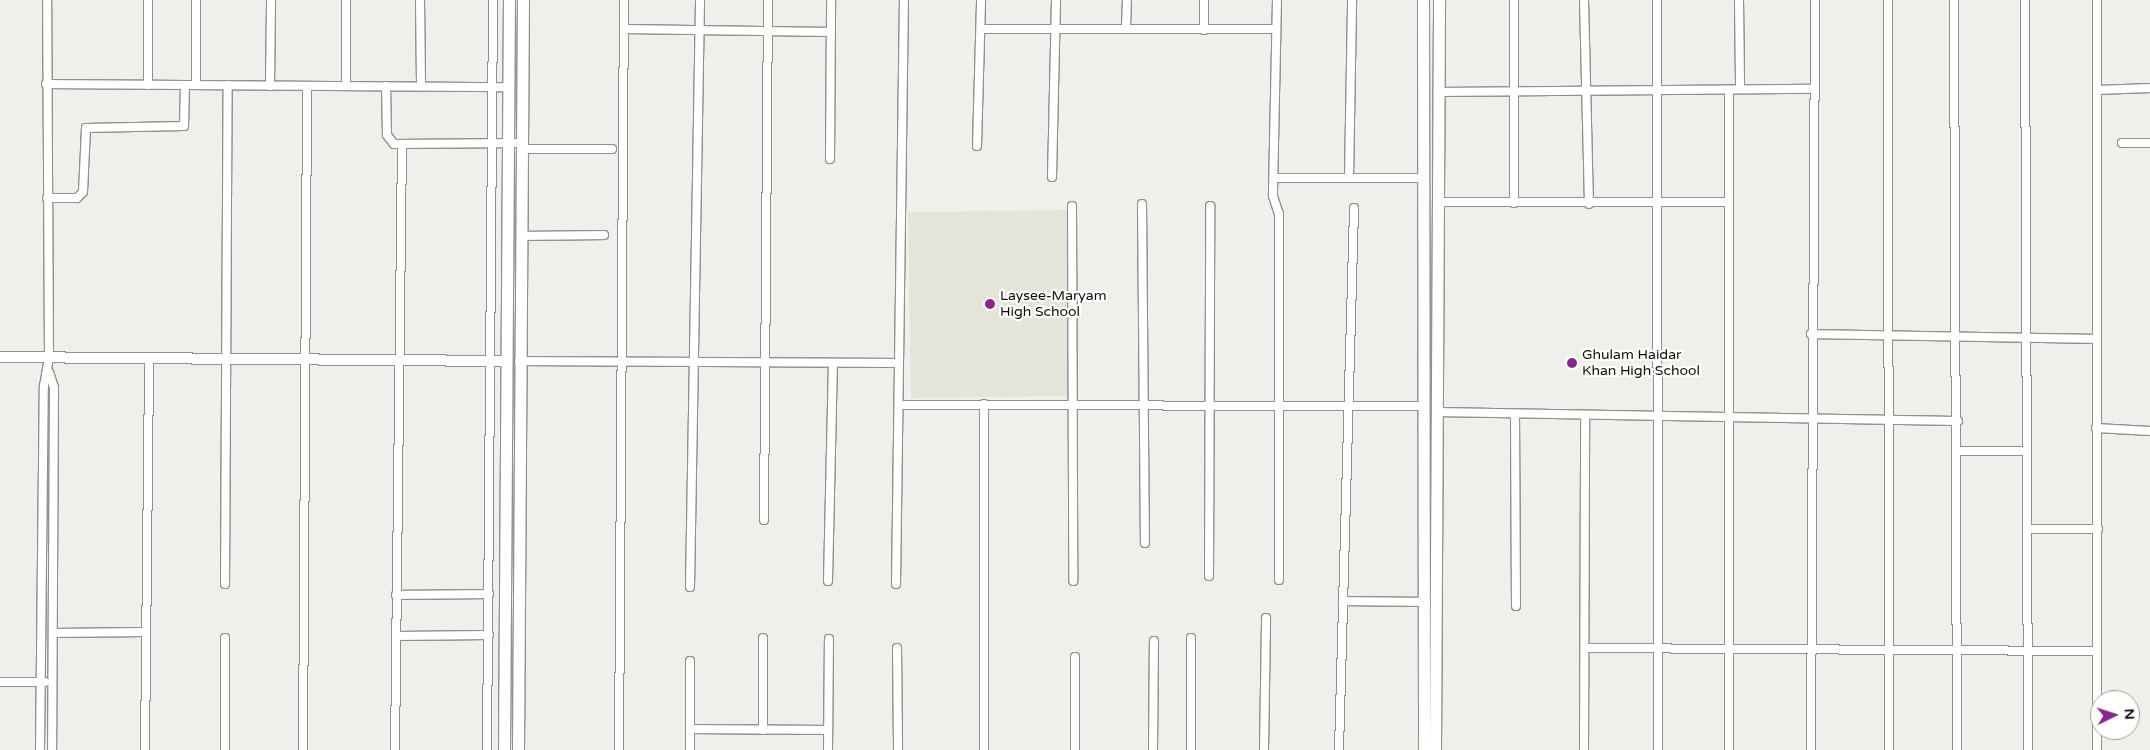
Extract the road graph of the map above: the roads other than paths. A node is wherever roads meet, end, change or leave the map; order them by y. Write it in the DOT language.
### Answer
graph roads {
  1 [pos="46,0"];
  2 [pos="148,0"];
  3 [pos="196,0"];
  4 [pos="271,0"];
  5 [pos="346,0"];
  6 [pos="420,0"];
  7 [pos="493,0"];
  8 [pos="510,0"];
  9 [pos="523,0"];
  10 [pos="624,0"];
  11 [pos="700,0"];
  12 [pos="768,0"];
  13 [pos="831,0"];
  14 [pos="904,0"];
  15 [pos="981,0"];
  16 [pos="1056,0"];
  17 [pos="1127,0"];
  18 [pos="1204,0"];
  19 [pos="1277,0"];
  20 [pos="1352,0"];
  21 [pos="1423,0"];
  22 [pos="1439,0"];
  23 [pos="1514,0"];
  24 [pos="1584,0"];
  25 [pos="1656,0"];
  26 [pos="1739,0"];
  27 [pos="1815,0"];
  28 [pos="1888,0"];
  29 [pos="1954,0"];
  30 [pos="2025,0"];
  31 [pos="2097,0"];
  32 [pos="1126,27"];
  33 [pos="624,29"];
  34 [pos="981,29"];
  35 [pos="1056,29"];
  36 [pos="1276,29"];
  37 [pos="1204,30"];
  38 [pos="700,31"];
  39 [pos="768,31"];
  40 [pos="831,32"];
  41 [pos="46,84"];
  42 [pos="148,85"];
  43 [pos="184,85"];
  44 [pos="196,85"];
  45 [pos="228,85"];
  46 [pos="270,86"];
  47 [pos="307,86"];
  48 [pos="346,86"];
  49 [pos="386,86"];
  50 [pos="421,86"];
  51 [pos="494,87"];
  52 [pos="508,87"];
  53 [pos="1740,87"];
  54 [pos="2150,88"];
  55 [pos="1816,89"];
  56 [pos="2097,90"];
  57 [pos="1438,92"];
  58 [pos="1586,92"];
  59 [pos="1514,93"];
  60 [pos="1658,93"];
  61 [pos="1729,93"];
  62 [pos="508,143"];
  63 [pos="2122,143"];
  64 [pos="2150,143"];
  65 [pos="493,144"];
  66 [pos="402,146"];
  67 [pos="521,146"];
  68 [pos="977,146"];
  69 [pos="612,149"];
  70 [pos="830,159"];
  71 [pos="1052,177"];
  72 [pos="1274,178"];
  73 [pos="1349,178"];
  74 [pos="1425,178"];
  75 [pos="48,198"];
  76 [pos="1438,202"];
  77 [pos="1514,202"];
  78 [pos="1728,202"];
  79 [pos="1142,204"];
  80 [pos="1589,204"];
  81 [pos="1658,204"];
  82 [pos="1072,206"];
  83 [pos="1210,206"];
  84 [pos="1354,208"];
  85 [pos="604,235"];
  86 [pos="520,236"];
  87 [pos="506,264"];
  88 [pos="520,264"];
  89 [pos="520,301"];
  90 [pos="506,302"];
  91 [pos="1425,329"];
  92 [pos="1437,329"];
  93 [pos="1811,334"];
  94 [pos="1889,336"];
  95 [pos="2027,336"];
  96 [pos="1957,337"];
  97 [pos="2096,339"];
  98 [pos="0,357"];
  99 [pos="49,357"];
  100 [pos="149,357"];
  101 [pos="227,358"];
  102 [pos="306,358"];
  103 [pos="397,359"];
  104 [pos="491,360"];
  105 [pos="505,361"];
  106 [pos="519,361"];
  107 [pos="625,362"];
  108 [pos="696,362"];
  109 [pos="764,363"];
  110 [pos="898,363"];
  111 [pos="834,364"];
  112 [pos="48,372"];
  113 [pos="984,404"];
  114 [pos="1072,404"];
  115 [pos="1143,404"];
  116 [pos="1212,404"];
  117 [pos="1280,404"];
  118 [pos="899,405"];
  119 [pos="1348,406"];
  120 [pos="1425,406"];
  121 [pos="1437,412"];
  122 [pos="1516,415"];
  123 [pos="1585,415"];
  124 [pos="1656,416"];
  125 [pos="1729,419"];
  126 [pos="1811,420"];
  127 [pos="1888,420"];
  128 [pos="1958,421"];
  129 [pos="2096,428"];
  130 [pos="2150,431"];
  131 [pos="1957,451"];
  132 [pos="2027,451"];
  133 [pos="764,520"];
  134 [pos="2028,529"];
  135 [pos="2098,529"];
  136 [pos="1145,544"];
  137 [pos="42,574"];
  138 [pos="53,574"];
  139 [pos="1209,576"];
  140 [pos="1279,580"];
  141 [pos="828,581"];
  142 [pos="1073,581"];
  143 [pos="226,584"];
  144 [pos="896,584"];
  145 [pos="690,587"];
  146 [pos="489,594"];
  147 [pos="396,595"];
  148 [pos="1343,601"];
  149 [pos="1426,602"];
  150 [pos="1516,606"];
  151 [pos="1266,618"];
  152 [pos="146,632"];
  153 [pos="53,633"];
  154 [pos="489,635"];
  155 [pos="396,636"];
  156 [pos="225,638"];
  157 [pos="764,638"];
  158 [pos="1191,638"];
  159 [pos="829,639"];
  160 [pos="1154,641"];
  161 [pos="897,648"];
  162 [pos="1585,648"];
  163 [pos="41,649"];
  164 [pos="53,649"];
  165 [pos="1656,649"];
  166 [pos="1727,649"];
  167 [pos="1811,650"];
  168 [pos="1890,650"];
  169 [pos="1957,651"];
  170 [pos="2028,651"];
  171 [pos="2096,651"];
  172 [pos="1075,657"];
  173 [pos="690,662"];
  174 [pos="0,682"];
  175 [pos="40,682"];
  176 [pos="52,682"];
  177 [pos="690,729"];
  178 [pos="763,730"];
  179 [pos="828,730"];
  180 [pos="40,750"];
  181 [pos="52,750"];
  182 [pos="144,750"];
  183 [pos="225,750"];
  184 [pos="303,750"];
  185 [pos="395,750"];
  186 [pos="488,750"];
  187 [pos="504,750"];
  188 [pos="518,750"];
  189 [pos="619,750"];
  190 [pos="690,750"];
  191 [pos="828,750"];
  192 [pos="898,750"];
  193 [pos="984,750"];
  194 [pos="1075,750"];
  195 [pos="1153,750"];
  196 [pos="1190,750"];
  197 [pos="1264,750"];
  198 [pos="1339,750"];
  199 [pos="1424,750"];
  200 [pos="1435,750"];
  201 [pos="1584,750"];
  202 [pos="1658,750"];
  203 [pos="1729,750"];
  204 [pos="1810,750"];
  205 [pos="1889,750"];
  206 [pos="1957,750"];
  207 [pos="2028,750"];
  208 [pos="2098,750"];
  1 -- 41 [label="street"];
  2 -- 42 [label="street"];
  3 -- 44 [label="street"];
  4 -- 46 [label="street"];
  5 -- 48 [label="street"];
  6 -- 50 [label="street"];
  7 -- 51 [label="street"];
  8 -- 52 [label="main road"];
  9 -- 67 [label="main road"];
  10 -- 33 [label="street"];
  11 -- 38 [label="street"];
  12 -- 39 [label="street"];
  13 -- 40 [label="street"];
  14 -- 110 [label="street"];
  15 -- 34 [label="street"];
  16 -- 35 [label="street"];
  17 -- 32 [label="street"];
  18 -- 37 [label="street"];
  19 -- 36 [label="street"];
  20 -- 73 [label="street"];
  21 -- 74 [label="main road"];
  22 -- 57 [label="main road"];
  23 -- 59 [label="street"];
  24 -- 58 [label="street"];
  25 -- 60 [label="street"];
  26 -- 53 [label="street"];
  27 -- 55 [label="street"];
  28 -- 94 [label="street"];
  29 -- 96 [label="street"];
  30 -- 95 [label="street"];
  31 -- 56 [label="street"];
  32 -- 35 [label="street"];
  32 -- 37 [label="street"];
  33 -- 38 [label="street"];
  33 -- 107 [label="street"];
  34 -- 35 [label="street"];
  34 -- 68 [label="street"];
  35 -- 71 [label="street"];
  36 -- 37 [label="street"];
  36 -- 72 [label="street"];
  38 -- 39 [label="street"];
  38 -- 108 [label="street"];
  39 -- 40 [label="street"];
  39 -- 109 [label="street"];
  40 -- 70 [label="street"];
  41 -- 42 [label="street"];
  41 -- 75 [label="street"];
  42 -- 43 [label="street"];
  43 -- 44 [label="street"];
  43 -- 75 [label="street"];
  44 -- 45 [label="street"];
  45 -- 46 [label="street"];
  45 -- 101 [label="street"];
  46 -- 47 [label="street"];
  47 -- 48 [label="street"];
  47 -- 102 [label="street"];
  48 -- 49 [label="street"];
  49 -- 50 [label="street"];
  49 -- 66 [label="street"];
  50 -- 51 [label="street"];
  51 -- 52 [label="street"];
  51 -- 65 [label="street"];
  52 -- 62 [label="main road"];
  53 -- 55 [label="street"];
  53 -- 61 [label="street"];
  54 -- 56 [label="street"];
  55 -- 93 [label="street"];
  56 -- 97 [label="street"];
  57 -- 59 [label="street"];
  57 -- 76 [label="main road"];
  58 -- 59 [label="street"];
  58 -- 60 [label="street"];
  58 -- 80 [label="street"];
  59 -- 77 [label="street"];
  60 -- 61 [label="street"];
  60 -- 81 [label="street"];
  61 -- 78 [label="street"];
  62 -- 65 [label="street"];
  62 -- 67 [label="street"];
  62 -- 87 [label="main road"];
  63 -- 64 [label="street"];
  65 -- 66 [label="street"];
  65 -- 104 [label="street"];
  66 -- 103 [label="street"];
  67 -- 69 [label="street"];
  67 -- 86 [label="main road"];
  72 -- 73 [label="street"];
  72 -- 117 [label="street"];
  73 -- 74 [label="street"];
  74 -- 91 [label="main road"];
  75 -- 99 [label="street"];
  76 -- 77 [label="street"];
  76 -- 92 [label="main road"];
  77 -- 80 [label="street"];
  78 -- 81 [label="street"];
  78 -- 125 [label="street"];
  79 -- 115 [label="street"];
  80 -- 81 [label="street"];
  81 -- 124 [label="street"];
  82 -- 114 [label="street"];
  83 -- 116 [label="street"];
  84 -- 119 [label="street"];
  85 -- 86 [label="street"];
  86 -- 88 [label="main road"];
  87 -- 88 [label="main road"];
  87 -- 90 [label="main road"];
  88 -- 89 [label="main road"];
  89 -- 90 [label="main road"];
  89 -- 106 [label="main road"];
  90 -- 105 [label="main road"];
  91 -- 92 [label="main road"];
  91 -- 120 [label="main road"];
  92 -- 121 [label="main road"];
  93 -- 94 [label="street"];
  93 -- 126 [label="street"];
  94 -- 96 [label="street"];
  94 -- 127 [label="street"];
  95 -- 96 [label="street"];
  95 -- 97 [label="street"];
  95 -- 132 [label="street"];
  96 -- 128 [label="street"];
  97 -- 129 [label="street"];
  98 -- 99 [label="street"];
  99 -- 100 [label="street"];
  99 -- 112 [label="street"];
  100 -- 101 [label="street"];
  100 -- 152 [label="street"];
  101 -- 102 [label="street"];
  101 -- 143 [label="street"];
  102 -- 103 [label="street"];
  102 -- 184 [label="street"];
  103 -- 104 [label="street"];
  103 -- 147 [label="street"];
  104 -- 105 [label="street"];
  104 -- 146 [label="street"];
  105 -- 187 [label="main road"];
  106 -- 107 [label="street"];
  106 -- 188 [label="main road"];
  107 -- 108 [label="street"];
  107 -- 189 [label="street"];
  108 -- 109 [label="street"];
  108 -- 145 [label="street"];
  109 -- 111 [label="street"];
  109 -- 133 [label="street"];
  110 -- 111 [label="street"];
  110 -- 118 [label="street"];
  111 -- 141 [label="street"];
  112 -- 137 [label="street"];
  112 -- 138 [label="street"];
  113 -- 114 [label="street"];
  113 -- 118 [label="street"];
  113 -- 193 [label="street"];
  114 -- 115 [label="street"];
  114 -- 142 [label="street"];
  115 -- 116 [label="street"];
  115 -- 136 [label="street"];
  116 -- 117 [label="street"];
  116 -- 139 [label="street"];
  117 -- 119 [label="street"];
  117 -- 140 [label="street"];
  118 -- 144 [label="street"];
  119 -- 120 [label="street"];
  119 -- 148 [label="street"];
  120 -- 149 [label="main road"];
  121 -- 122 [label="street"];
  121 -- 200 [label="main road"];
  122 -- 123 [label="street"];
  122 -- 150 [label="street"];
  123 -- 124 [label="street"];
  123 -- 162 [label="street"];
  124 -- 125 [label="street"];
  124 -- 165 [label="street"];
  125 -- 126 [label="street"];
  125 -- 166 [label="street"];
  126 -- 127 [label="street"];
  126 -- 167 [label="street"];
  127 -- 128 [label="street"];
  127 -- 168 [label="street"];
  128 -- 131 [label="street"];
  129 -- 130 [label="street"];
  129 -- 135 [label="street"];
  131 -- 132 [label="street"];
  131 -- 169 [label="street"];
  132 -- 134 [label="street"];
  134 -- 135 [label="street"];
  134 -- 170 [label="street"];
  135 -- 171 [label="street"];
  137 -- 138 [label="street"];
  137 -- 163 [label="street"];
  138 -- 153 [label="street"];
  146 -- 147 [label="street"];
  146 -- 154 [label="street"];
  147 -- 155 [label="street"];
  148 -- 149 [label="street"];
  148 -- 198 [label="street"];
  149 -- 199 [label="main road"];
  151 -- 197 [label="street"];
  152 -- 153 [label="street"];
  152 -- 182 [label="street"];
  153 -- 164 [label="street"];
  154 -- 155 [label="street"];
  154 -- 186 [label="street"];
  155 -- 185 [label="street"];
  156 -- 183 [label="street"];
  157 -- 178 [label="street"];
  158 -- 196 [label="street"];
  159 -- 179 [label="street"];
  160 -- 195 [label="street"];
  161 -- 192 [label="street"];
  162 -- 165 [label="street"];
  162 -- 201 [label="street"];
  163 -- 164 [label="street"];
  163 -- 175 [label="street"];
  164 -- 176 [label="street"];
  165 -- 166 [label="street"];
  165 -- 202 [label="street"];
  166 -- 167 [label="street"];
  166 -- 203 [label="street"];
  167 -- 168 [label="street"];
  167 -- 204 [label="street"];
  168 -- 169 [label="street"];
  168 -- 205 [label="street"];
  169 -- 170 [label="street"];
  169 -- 206 [label="street"];
  170 -- 171 [label="street"];
  170 -- 207 [label="street"];
  171 -- 208 [label="street"];
  172 -- 194 [label="street"];
  173 -- 177 [label="street"];
  174 -- 175 [label="street"];
  175 -- 176 [label="street"];
  175 -- 180 [label="street"];
  176 -- 181 [label="street"];
  177 -- 178 [label="street"];
  177 -- 190 [label="street"];
  178 -- 179 [label="street"];
  179 -- 191 [label="street"];
}
